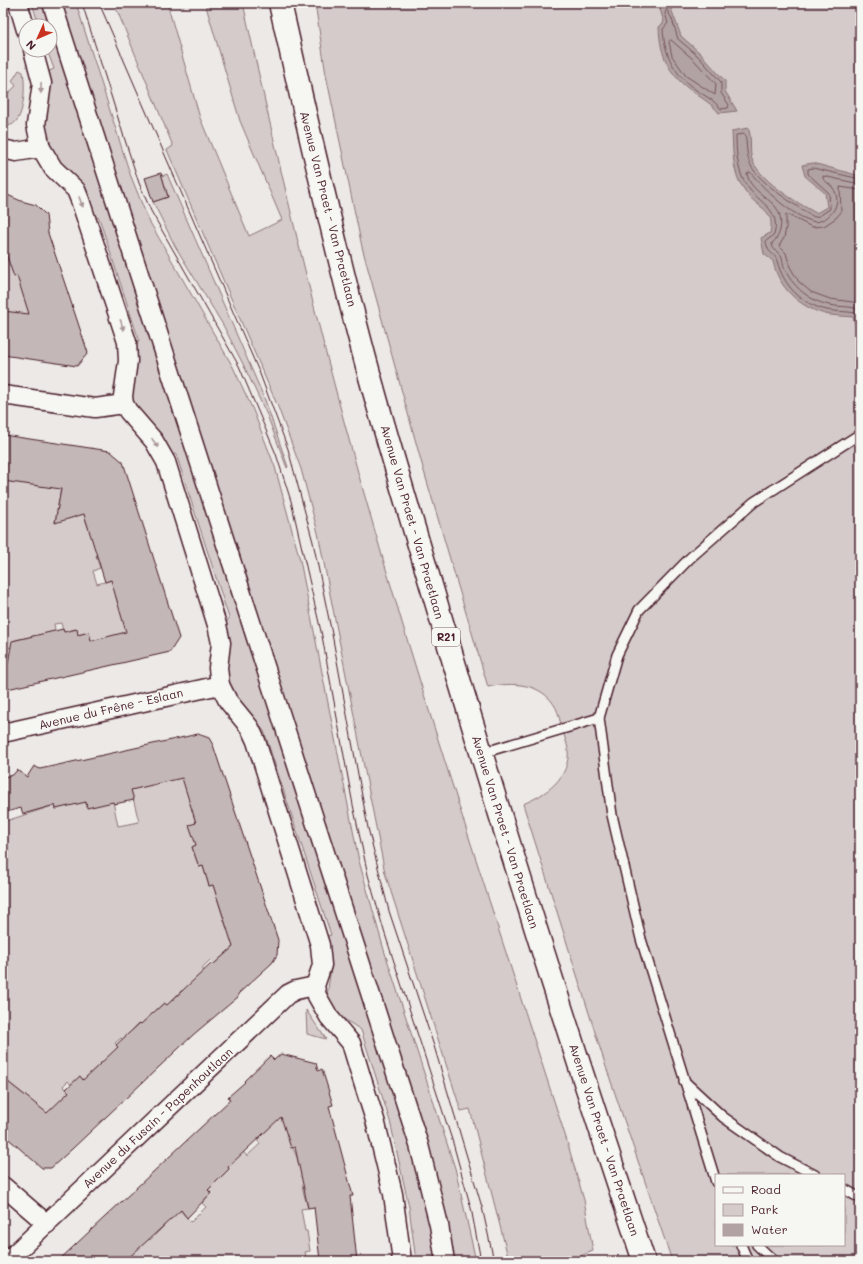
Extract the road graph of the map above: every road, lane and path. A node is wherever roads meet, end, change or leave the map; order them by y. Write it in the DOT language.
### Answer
graph roads {
  1 [pos="18,3"];
  2 [pos="52,3"];
  3 [pos="280,3"];
  4 [pos="22,18"];
  5 [pos="34,58"];
  6 [pos="41,148"];
  7 [pos="3,149"];
  8 [pos="3,395"];
  9 [pos="124,404"];
  10 [pos="860,434"];
  11 [pos="220,685"];
  12 [pos="599,718"];
  13 [pos="3,733"];
  14 [pos="480,753"];
  15 [pos="315,986"];
  16 [pos="684,1080"];
  17 [pos="814,1174"];
  18 [pos="715,1179"];
  19 [pos="3,1186"];
  20 [pos="845,1190"];
  21 [pos="860,1198"];
  22 [pos="47,1224"];
  23 [pos="741,1246"];
  24 [pos="758,1246"];
  25 [pos="7,1261"];
  26 [pos="402,1261"];
  27 [pos="445,1261"];
  28 [pos="644,1261"];
  29 [pos="748,1261"];
  30 [pos="774,1261"];
  1 -- 4 [label="street"];
  2 -- 27 [label="street"];
  3 -- 14 [label="main road, Avenue Van Praet - Van Praetlaan / R21"];
  5 -- 6 [label="street, one-way"];
  6 -- 7 [label="street"];
  6 -- 9 [label="street, one-way"];
  8 -- 9 [label="street"];
  9 -- 11 [label="street, one-way"];
  10 -- 12 [label="lane"];
  11 -- 13 [label="street, Avenue du Frêne - Eslaan"];
  11 -- 15 [label="street"];
  12 -- 14 [label="lane"];
  12 -- 16 [label="lane"];
  14 -- 28 [label="main road, Avenue Van Praet - Van Praetlaan / R21"];
  15 -- 22 [label="street, Avenue du Fusain - Papenhoutlaan"];
  15 -- 26 [label="street"];
  16 -- 17 [label="lane"];
  16 -- 18 [label="lane"];
  19 -- 22 [label="street"];
  20 -- 21 [label="lane"];
  22 -- 25 [label="street, Avenue du Fusain - Papenhoutlaan"];
  23 -- 29 [label="lane"];
  24 -- 30 [label="lane"];
}
